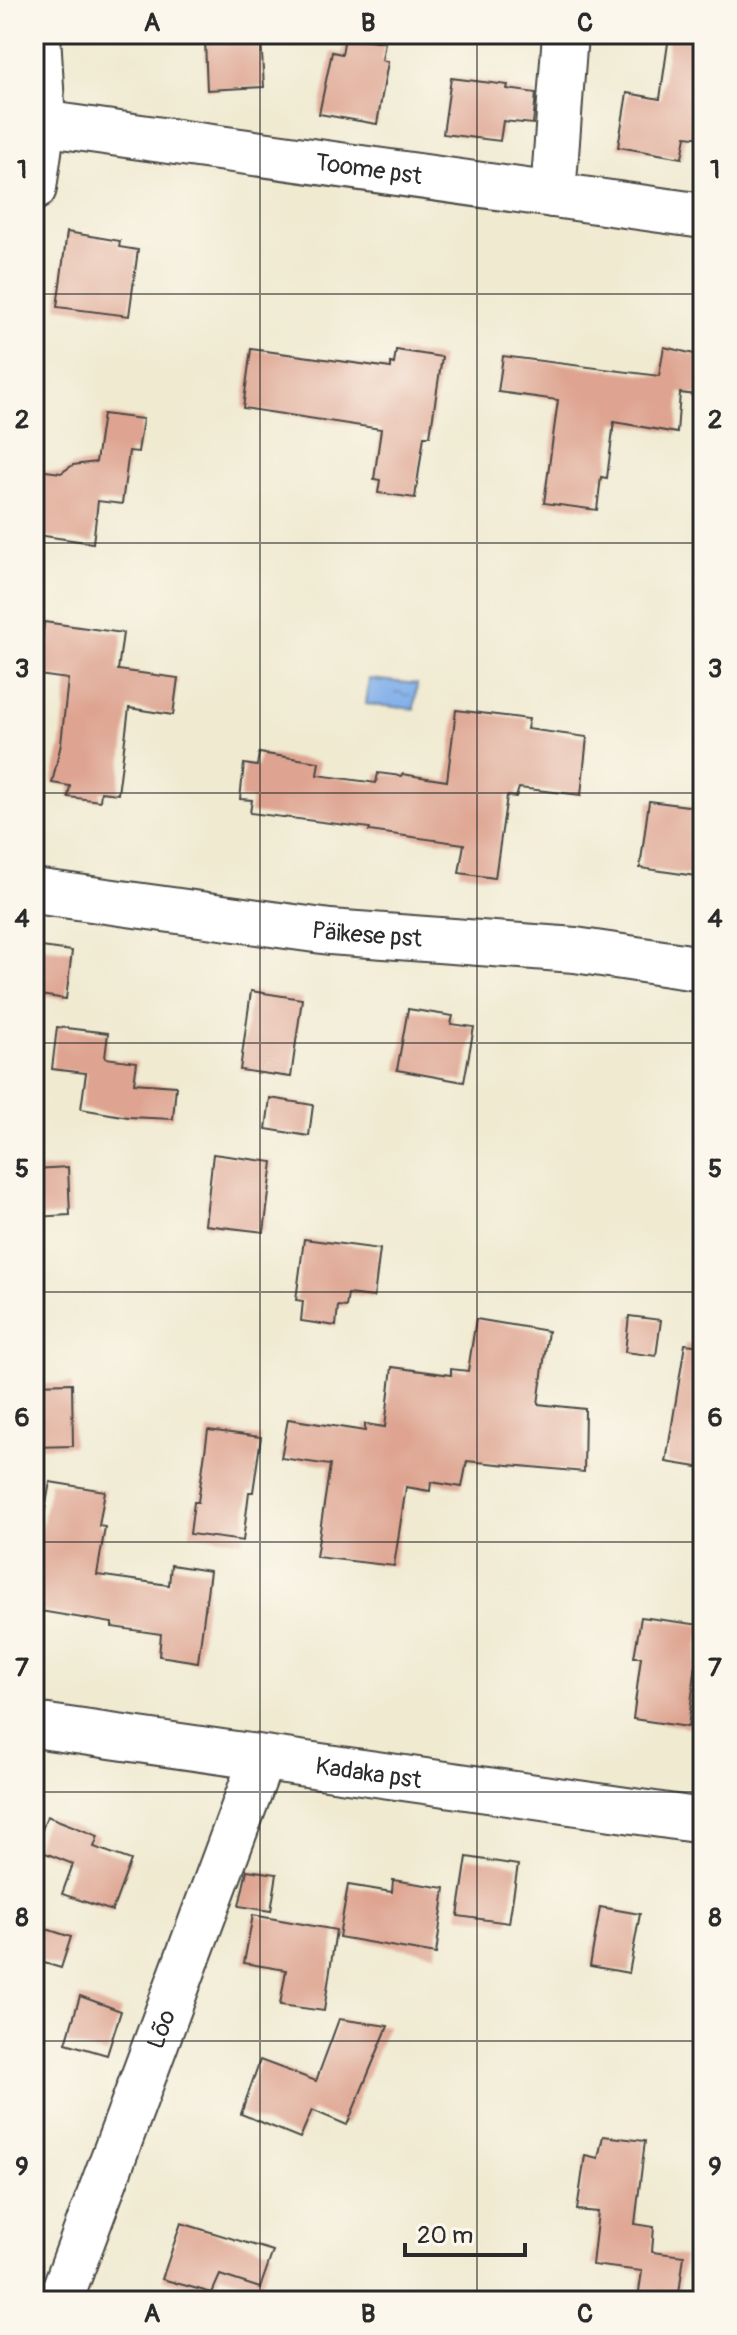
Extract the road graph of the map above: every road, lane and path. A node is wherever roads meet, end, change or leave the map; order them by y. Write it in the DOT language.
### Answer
graph roads {
  1 [pos="38,34"];
  2 [pos="565,34"];
  3 [pos="39,122"];
  4 [pos="34,188"];
  5 [pos="553,195"];
  6 [pos="703,216"];
  7 [pos="34,891"];
  8 [pos="703,969"];
  9 [pos="34,1725"];
  10 [pos="262,1758"];
  11 [pos="703,1821"];
  12 [pos="60,2301"];
  1 -- 3 [label="street"];
  2 -- 5 [label="street"];
  3 -- 4 [label="street"];
  3 -- 5 [label="street, Toome pst"];
  5 -- 6 [label="street, Toome pst"];
  7 -- 8 [label="street, Päikese pst"];
  9 -- 10 [label="street, Kadaka pst"];
  10 -- 11 [label="street, Kadaka pst"];
  10 -- 12 [label="street, Lõo"];
}
